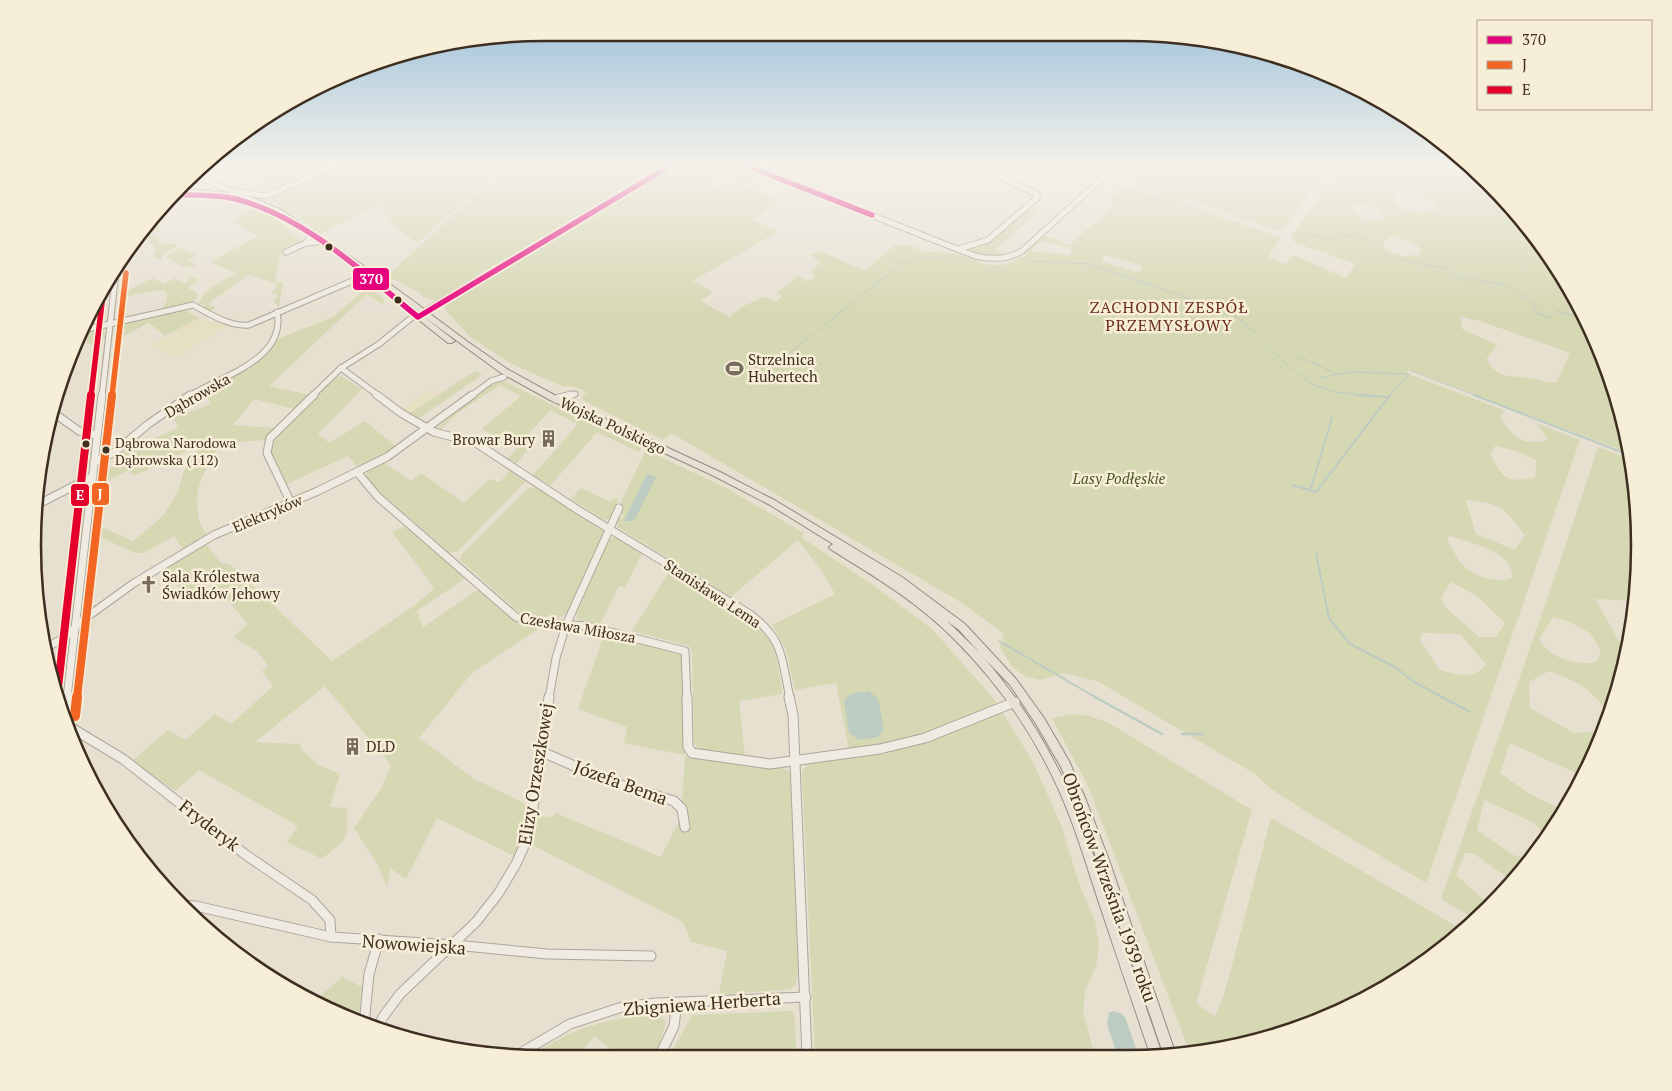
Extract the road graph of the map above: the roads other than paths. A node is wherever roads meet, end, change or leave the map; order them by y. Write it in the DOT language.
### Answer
graph roads {
  1 [pos="276,215"];
  2 [pos="286,215"];
  3 [pos="587,215"];
  4 [pos="869,215"];
  5 [pos="1018,215"];
  6 [pos="1061,215"];
  7 [pos="308,240"];
  8 [pos="959,249"];
  9 [pos="286,252"];
  10 [pos="366,276"];
  11 [pos="115,284"];
  12 [pos="446,299"];
  13 [pos="432,307"];
  14 [pos="277,312"];
  15 [pos="421,313"];
  16 [pos="110,324"];
  17 [pos="90,328"];
  18 [pos="341,368"];
  19 [pos="500,374"];
  20 [pos="491,381"];
  21 [pos="556,399"];
  22 [pos="574,408"];
  23 [pos="58,416"];
  24 [pos="428,428"];
  25 [pos="97,434"];
  26 [pos="94,462"];
  27 [pos="358,473"];
  28 [pos="93,476"];
  29 [pos="43,502"];
  30 [pos="292,503"];
  31 [pos="619,508"];
  32 [pos="610,528"];
  33 [pos="567,623"];
  34 [pos="76,627"];
  35 [pos="51,645"];
  36 [pos="1020,700"];
  37 [pos="66,703"];
  38 [pos="78,732"];
  39 [pos="540,751"];
  40 [pos="796,762"];
  41 [pos="685,828"];
  42 [pos="193,906"];
  43 [pos="331,937"];
  44 [pos="379,939"];
  45 [pos="455,945"];
  46 [pos="650,956"];
  47 [pos="806,996"];
  48 [pos="678,1002"];
  49 [pos="365,1016"];
  50 [pos="381,1022"];
  51 [pos="1167,1048"];
  52 [pos="527,1049"];
  53 [pos="1153,1049"];
  54 [pos="662,1050"];
  55 [pos="807,1050"];
  1 -- 7 [label="main road, Wojska Polskiego"];
  2 -- 15 [label="main road, Wojska Polskiego"];
  3 -- 12 [label="main road"];
  4 -- 8 [label="street"];
  5 -- 8 [label="street"];
  6 -- 8 [label="street"];
  7 -- 9 [label="street"];
  7 -- 10 [label="main road, Wojska Polskiego"];
  10 -- 14 [label="street"];
  10 -- 15 [label="main road, Wojska Polskiego"];
  11 -- 16 [label="street"];
  12 -- 13 [label="main road"];
  13 -- 15 [label="main road"];
  13 -- 15 [label="main road"];
  14 -- 16 [label="street"];
  14 -- 26 [label="street, Dąbrowska"];
  15 -- 18 [label="street"];
  15 -- 19 [label="main road, Wojska Polskiego"];
  15 -- 21 [label="main road, Wojska Polskiego"];
  16 -- 17 [label="street"];
  16 -- 25 [label="street"];
  18 -- 24 [label="street, Stanisława Lema"];
  18 -- 30 [label="street"];
  19 -- 20 [label="street, Elektryków"];
  19 -- 20 [label="street, Elektryków"];
  19 -- 36 [label="main road, Wojska Polskiego"];
  20 -- 24 [label="street, Elektryków"];
  21 -- 22 [label="main road, Wojska Polskiego"];
  21 -- 22 [label="street"];
  22 -- 36 [label="main road, Wojska Polskiego"];
  23 -- 25 [label="street"];
  24 -- 27 [label="street, Elektryków"];
  24 -- 32 [label="street, Stanisława Lema"];
  25 -- 26 [label="street"];
  26 -- 28 [label="street"];
  27 -- 30 [label="street, Elektryków"];
  27 -- 33 [label="street, Czesława Miłosza"];
  28 -- 29 [label="street"];
  28 -- 34 [label="street"];
  30 -- 34 [label="street, Elektryków"];
  31 -- 32 [label="street, Elizy Orzeszkowej"];
  32 -- 33 [label="street, Elizy Orzeszkowej"];
  32 -- 40 [label="street, Stanisława Lema"];
  33 -- 39 [label="street, Elizy Orzeszkowej"];
  33 -- 40 [label="street, Czesława Miłosza"];
  34 -- 35 [label="street, Elektryków"];
  34 -- 37 [label="street"];
  36 -- 40 [label="street, Czesława Miłosza"];
  36 -- 51 [label="main road, Obrońców Września 1939 roku"];
  36 -- 53 [label="main road, Obrońców Września 1939 roku"];
  38 -- 43 [label="street, Fryderyk"];
  39 -- 41 [label="street, Józefa Bema"];
  39 -- 45 [label="street, Elizy Orzeszkowej"];
  40 -- 47 [label="street, Stanisława Lema"];
  42 -- 43 [label="street, Nowowiejska"];
  43 -- 44 [label="street, Nowowiejska"];
  44 -- 45 [label="street, Nowowiejska"];
  44 -- 49 [label="street"];
  45 -- 46 [label="street, Nowowiejska"];
  45 -- 50 [label="street, Elizy Orzeszkowej"];
  47 -- 48 [label="street, Zbigniewa Herberta"];
  47 -- 55 [label="street, Stanisława Lema"];
  48 -- 52 [label="street, Zbigniewa Herberta"];
  48 -- 54 [label="street"];
}
